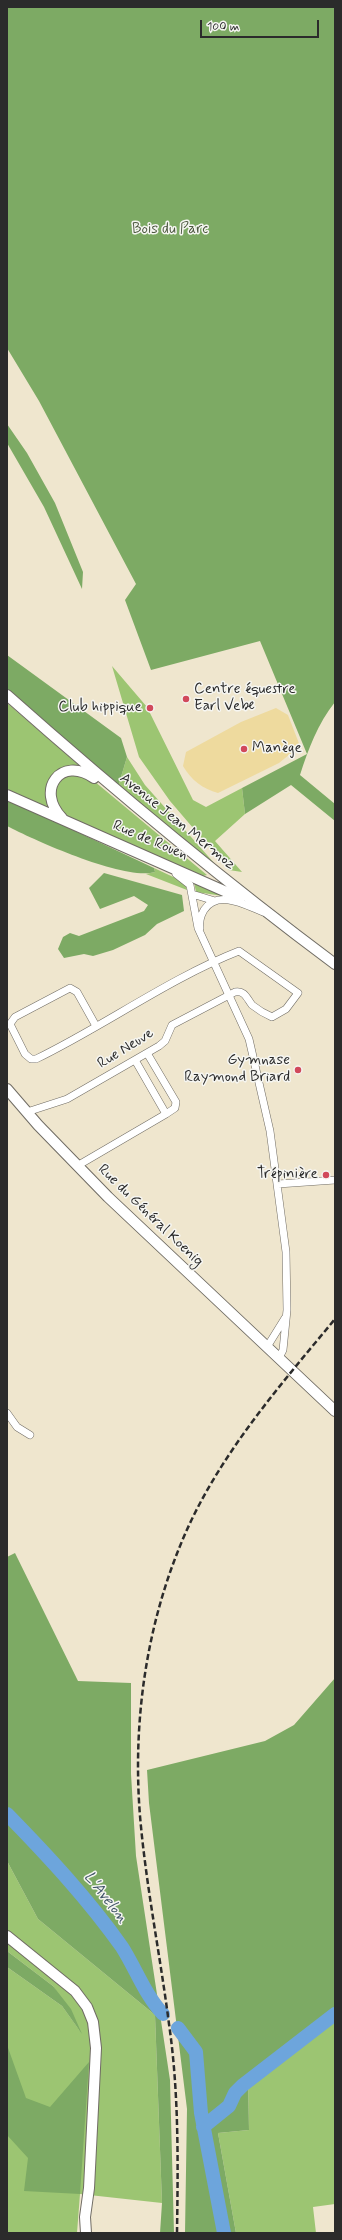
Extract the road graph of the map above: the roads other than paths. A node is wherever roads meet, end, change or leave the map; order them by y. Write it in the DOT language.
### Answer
graph roads {
  1 [pos="7,695"];
  2 [pos="7,795"];
  3 [pos="121,795"];
  4 [pos="64,820"];
  5 [pos="149,857"];
  6 [pos="192,894"];
  7 [pos="215,901"];
  8 [pos="263,912"];
  9 [pos="277,921"];
  10 [pos="200,934"];
  11 [pos="213,962"];
  12 [pos="335,964"];
  13 [pos="229,995"];
  14 [pos="96,1026"];
  15 [pos="148,1053"];
  16 [pos="135,1060"];
  17 [pos="7,1089"];
  18 [pos="27,1112"];
  19 [pos="166,1114"];
  20 [pos="77,1166"];
  21 [pos="335,1180"];
  22 [pos="278,1184"];
  23 [pos="286,1314"];
  24 [pos="267,1347"];
  25 [pos="279,1358"];
  26 [pos="335,1411"];
  27 [pos="7,1413"];
  28 [pos="30,1435"];
  29 [pos="7,1936"];
  30 [pos="88,2171"];
  31 [pos="80,2233"];
  32 [pos="86,2233"];
  1 -- 3 [label="main road, Avenue Jean Mermoz"];
  2 -- 4 [label="main road, Rue de Rouen"];
  3 -- 4 [label="main road"];
  3 -- 9 [label="main road, Avenue Jean Mermoz"];
  4 -- 5 [label="main road, Rue de Rouen"];
  5 -- 6 [label="street"];
  5 -- 8 [label="main road, Rue de Rouen"];
  6 -- 7 [label="street"];
  6 -- 10 [label="street"];
  7 -- 8 [label="street"];
  7 -- 10 [label="street"];
  8 -- 9 [label="main road, Rue de Rouen"];
  9 -- 12 [label="main road, Avenue Jean Mermoz"];
  10 -- 11 [label="street"];
  11 -- 13 [label="street"];
  11 -- 13 [label="street"];
  11 -- 14 [label="street"];
  13 -- 15 [label="street, Rue Neuve"];
  13 -- 22 [label="street"];
  14 -- 14 [label="street"];
  15 -- 16 [label="street, Rue Neuve"];
  15 -- 19 [label="street"];
  16 -- 18 [label="street, Rue Neuve"];
  16 -- 19 [label="street"];
  17 -- 18 [label="main road, Rue du Général Koenig"];
  18 -- 20 [label="main road, Rue du Général Koenig"];
  19 -- 20 [label="street"];
  20 -- 24 [label="main road, Rue du Général Koenig"];
  21 -- 22 [label="street"];
  22 -- 23 [label="street"];
  23 -- 24 [label="street"];
  23 -- 25 [label="street"];
  24 -- 25 [label="main road, Rue du Général Koenig"];
  25 -- 26 [label="main road, Rue du Général Koenig"];
  27 -- 28 [label="street"];
  29 -- 30 [label="main road"];
  30 -- 31 [label="main road"];
  30 -- 32 [label="main road"];
}
